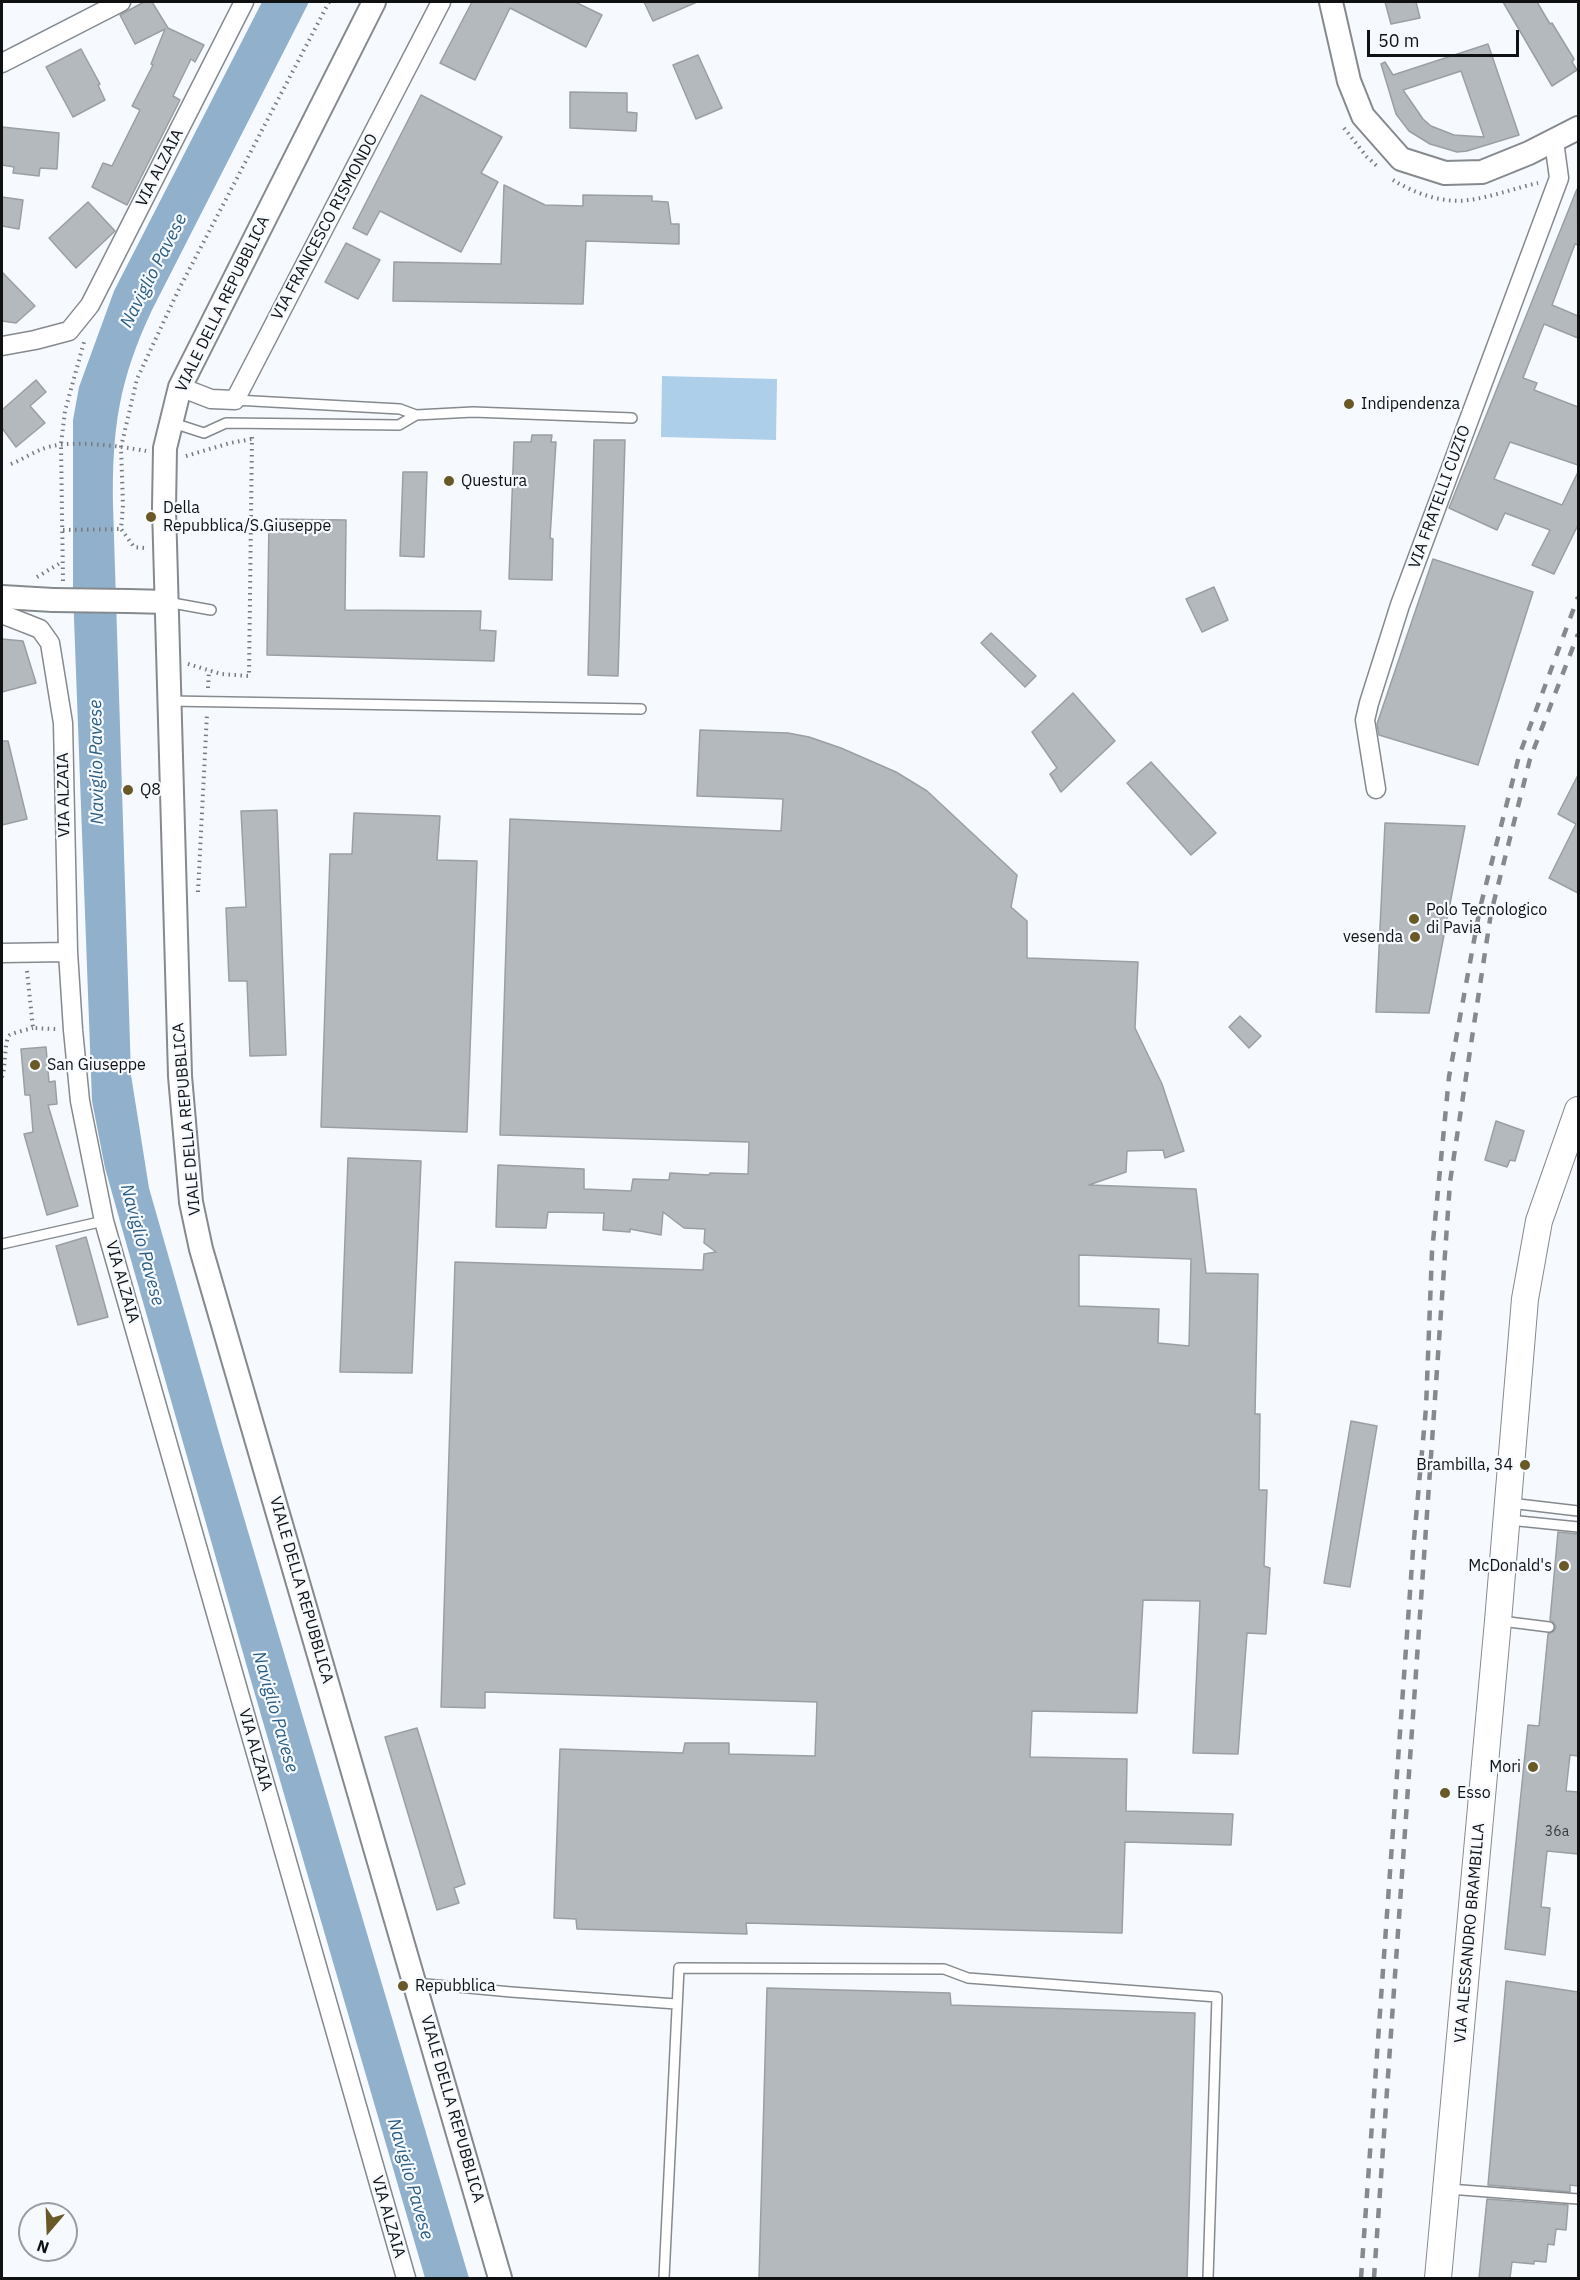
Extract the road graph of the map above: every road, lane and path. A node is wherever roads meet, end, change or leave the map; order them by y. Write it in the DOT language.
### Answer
graph roads {
  1 [pos="121,2"];
  2 [pos="244,2"];
  3 [pos="329,2"];
  4 [pos="374,2"];
  5 [pos="441,2"];
  6 [pos="1331,2"];
  7 [pos="2,63"];
  8 [pos="1578,128"];
  9 [pos="1554,141"];
  10 [pos="78,332"];
  11 [pos="2,346"];
  12 [pos="180,387"];
  13 [pos="235,400"];
  14 [pos="416,415"];
  15 [pos="632,418"];
  16 [pos="170,422"];
  17 [pos="252,424"];
  18 [pos="63,445"];
  19 [pos="122,447"];
  20 [pos="11,464"];
  21 [pos="121,529"];
  22 [pos="63,530"];
  23 [pos="144,548"];
  24 [pos="62,562"];
  25 [pos="40,575"];
  26 [pos="58,592"];
  27 [pos="2,597"];
  28 [pos="167,602"];
  29 [pos="211,610"];
  30 [pos="2,614"];
  31 [pos="169,659"];
  32 [pos="209,670"];
  33 [pos="170,701"];
  34 [pos="208,702"];
  35 [pos="641,709"];
  36 [pos="1376,789"];
  37 [pos="198,893"];
  38 [pos="68,952"];
  39 [pos="2,953"];
  40 [pos="25,953"];
  41 [pos="33,1028"];
  42 [pos="73,1030"];
  43 [pos="2,1077"];
  44 [pos="1578,1110"];
  45 [pos="104,1221"];
  46 [pos="2,1244"];
  47 [pos="1507,1511"];
  48 [pos="1578,1511"];
  49 [pos="1578,1527"];
  50 [pos="1498,1621"];
  51 [pos="1549,1627"];
  52 [pos="415,1983"];
  53 [pos="676,2004"];
  54 [pos="1447,2189"];
  55 [pos="1578,2199"];
  56 [pos="406,2278"];
  57 [pos="500,2278"];
  58 [pos="664,2278"];
  59 [pos="1208,2278"];
  60 [pos="1438,2278"];
  1 -- 7 [label="street"];
  2 -- 10 [label="street, VIA ALZAIA"];
  3 -- 19 [label="path"];
  4 -- 12 [label="street, VIALE DELLA REPUBBLICA"];
  5 -- 13 [label="street, VIA FRANCESCO RISMONDO"];
  6 -- 9 [label="street"];
  8 -- 9 [label="street"];
  9 -- 36 [label="street, VIA FRATELLI CUZIO"];
  10 -- 11 [label="street"];
  10 -- 18 [label="path"];
  12 -- 13 [label="street"];
  12 -- 16 [label="street, VIALE DELLA REPUBBLICA"];
  13 -- 14 [label="lane"];
  14 -- 15 [label="lane"];
  14 -- 17 [label="lane"];
  16 -- 17 [label="lane"];
  16 -- 28 [label="street, VIALE DELLA REPUBBLICA"];
  17 -- 32 [label="path"];
  18 -- 19 [label="path"];
  18 -- 20 [label="path"];
  18 -- 22 [label="path"];
  19 -- 21 [label="path"];
  21 -- 22 [label="path"];
  21 -- 23 [label="path"];
  22 -- 24 [label="path"];
  24 -- 25 [label="path"];
  24 -- 26 [label="path"];
  26 -- 27 [label="street"];
  26 -- 28 [label="street, bridge"];
  28 -- 29 [label="lane"];
  28 -- 31 [label="street, VIALE DELLA REPUBBLICA"];
  30 -- 38 [label="street, VIA ALZAIA"];
  31 -- 32 [label="path"];
  31 -- 33 [label="street, VIALE DELLA REPUBBLICA"];
  32 -- 34 [label="path"];
  33 -- 34 [label="lane"];
  33 -- 52 [label="street, VIALE DELLA REPUBBLICA"];
  34 -- 35 [label="lane"];
  34 -- 37 [label="path"];
  38 -- 40 [label="street"];
  38 -- 42 [label="street, VIA ALZAIA"];
  39 -- 40 [label="street"];
  40 -- 41 [label="path"];
  41 -- 42 [label="path"];
  41 -- 43 [label="path"];
  42 -- 45 [label="street, VIA ALZAIA"];
  44 -- 47 [label="main road, VIA ALESSANDRO BRAMBILLA"];
  45 -- 46 [label="lane, VIA ALZAIA"];
  45 -- 56 [label="street, VIA ALZAIA"];
  47 -- 48 [label="lane"];
  47 -- 49 [label="lane"];
  47 -- 50 [label="main road, VIA ALESSANDRO BRAMBILLA"];
  50 -- 51 [label="lane"];
  50 -- 54 [label="main road, VIA ALESSANDRO BRAMBILLA"];
  52 -- 53 [label="lane"];
  52 -- 57 [label="street, VIALE DELLA REPUBBLICA"];
  53 -- 58 [label="lane"];
  53 -- 59 [label="lane"];
  54 -- 55 [label="lane"];
  54 -- 60 [label="main road, VIA ALESSANDRO BRAMBILLA"];
}
